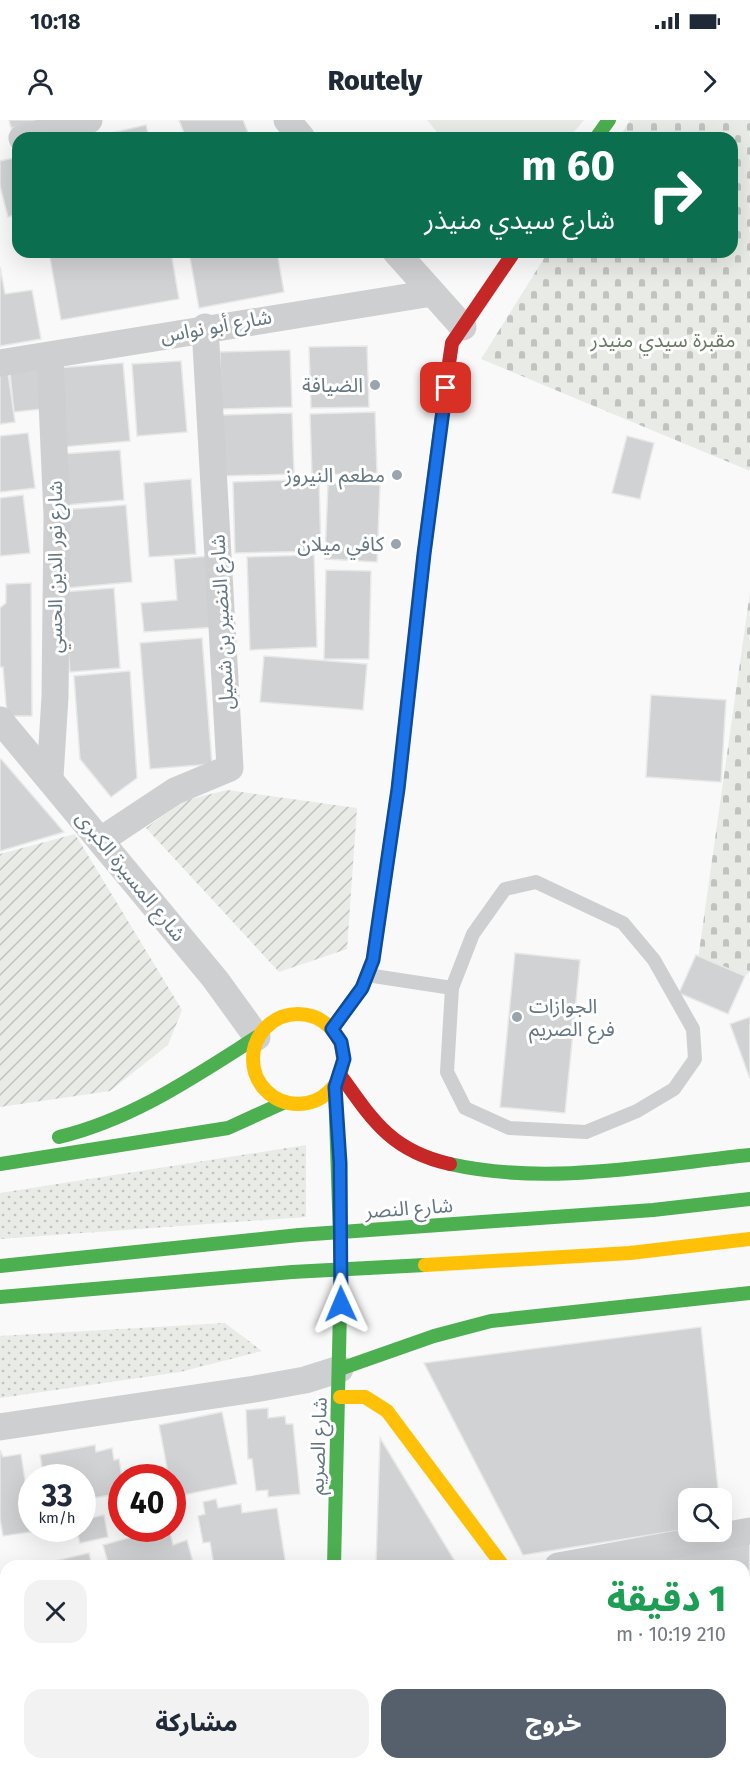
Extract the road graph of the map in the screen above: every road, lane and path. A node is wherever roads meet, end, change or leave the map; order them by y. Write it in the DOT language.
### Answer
graph roads {
  1 [pos="89,120"];
  2 [pos="287,120"];
  3 [pos="45,132"];
  4 [pos="297,132"];
  5 [pos="401,258"];
  6 [pos="510,258"];
  7 [pos="432,292"];
  8 [pos="205,327"];
  9 [pos="463,327"];
  10 [pos="50,356"];
  11 [pos="0,363"];
  12 [pos="0,720"];
  13 [pos="50,777"];
  14 [pos="101,840"];
  15 [pos="367,975"];
  16 [pos="452,988"];
  17 [pos="332,1029"];
  18 [pos="257,1037"];
  19 [pos="338,1081"];
  20 [pos="283,1103"];
  21 [pos="322,1134"];
  22 [pos="42,1140"];
  23 [pos="750,1155"];
  24 [pos="340,1163"];
  25 [pos="0,1164"];
  26 [pos="750,1199"];
  27 [pos="750,1239"];
  28 [pos="0,1266"];
  29 [pos="750,1293"];
  30 [pos="0,1297"];
  31 [pos="340,1369"];
  32 [pos="339,1396"];
  33 [pos="0,1427"];
  34 [pos="750,1531"];
  35 [pos="334,1560"];
  36 [pos="499,1560"];
  37 [pos="591,1560"];
  1 -- 3 [label="street"];
  2 -- 4 [label="street"];
  5 -- 7 [label="street"];
  6 -- 9 [label="main road"];
  7 -- 8 [label="street, شارع أبو نواس"];
  7 -- 9 [label="street"];
  8 -- 10 [label="street, شارع أبو نواس"];
  8 -- 14 [label="street, شارع النضير بن شميل"];
  9 -- 15 [label="main road"];
  10 -- 11 [label="street, شارع أبو نواس"];
  10 -- 13 [label="street, شارع نور الدين الحسي"];
  12 -- 13 [label="street, شارع المسيرة الكبرى"];
  13 -- 14 [label="street, شارع المسيرة الكبرى"];
  14 -- 18 [label="street, شارع المسيرة الكبرى"];
  15 -- 16 [label="lane"];
  15 -- 17 [label="main road"];
  16 -- 16 [label="lane"];
  17 -- 18 [label="main road"];
  17 -- 19 [label="main road"];
  18 -- 20 [label="main road"];
  18 -- 22 [label="main road"];
  19 -- 20 [label="main road"];
  19 -- 23 [label="main road"];
  19 -- 24 [label="main road, شارع الصريم"];
  20 -- 25 [label="main road"];
  21 -- 24 [label="main road"];
  24 -- 31 [label="main road, شارع الصريم"];
  26 -- 28 [label="main road, شارع النصر"];
  27 -- 30 [label="main road"];
  29 -- 31 [label="main road"];
  31 -- 32 [label="main road, شارع الصريم"];
  31 -- 33 [label="street"];
  32 -- 35 [label="main road, شارع الصريم"];
  32 -- 36 [label="main road"];
  34 -- 37 [label="street"];
}
